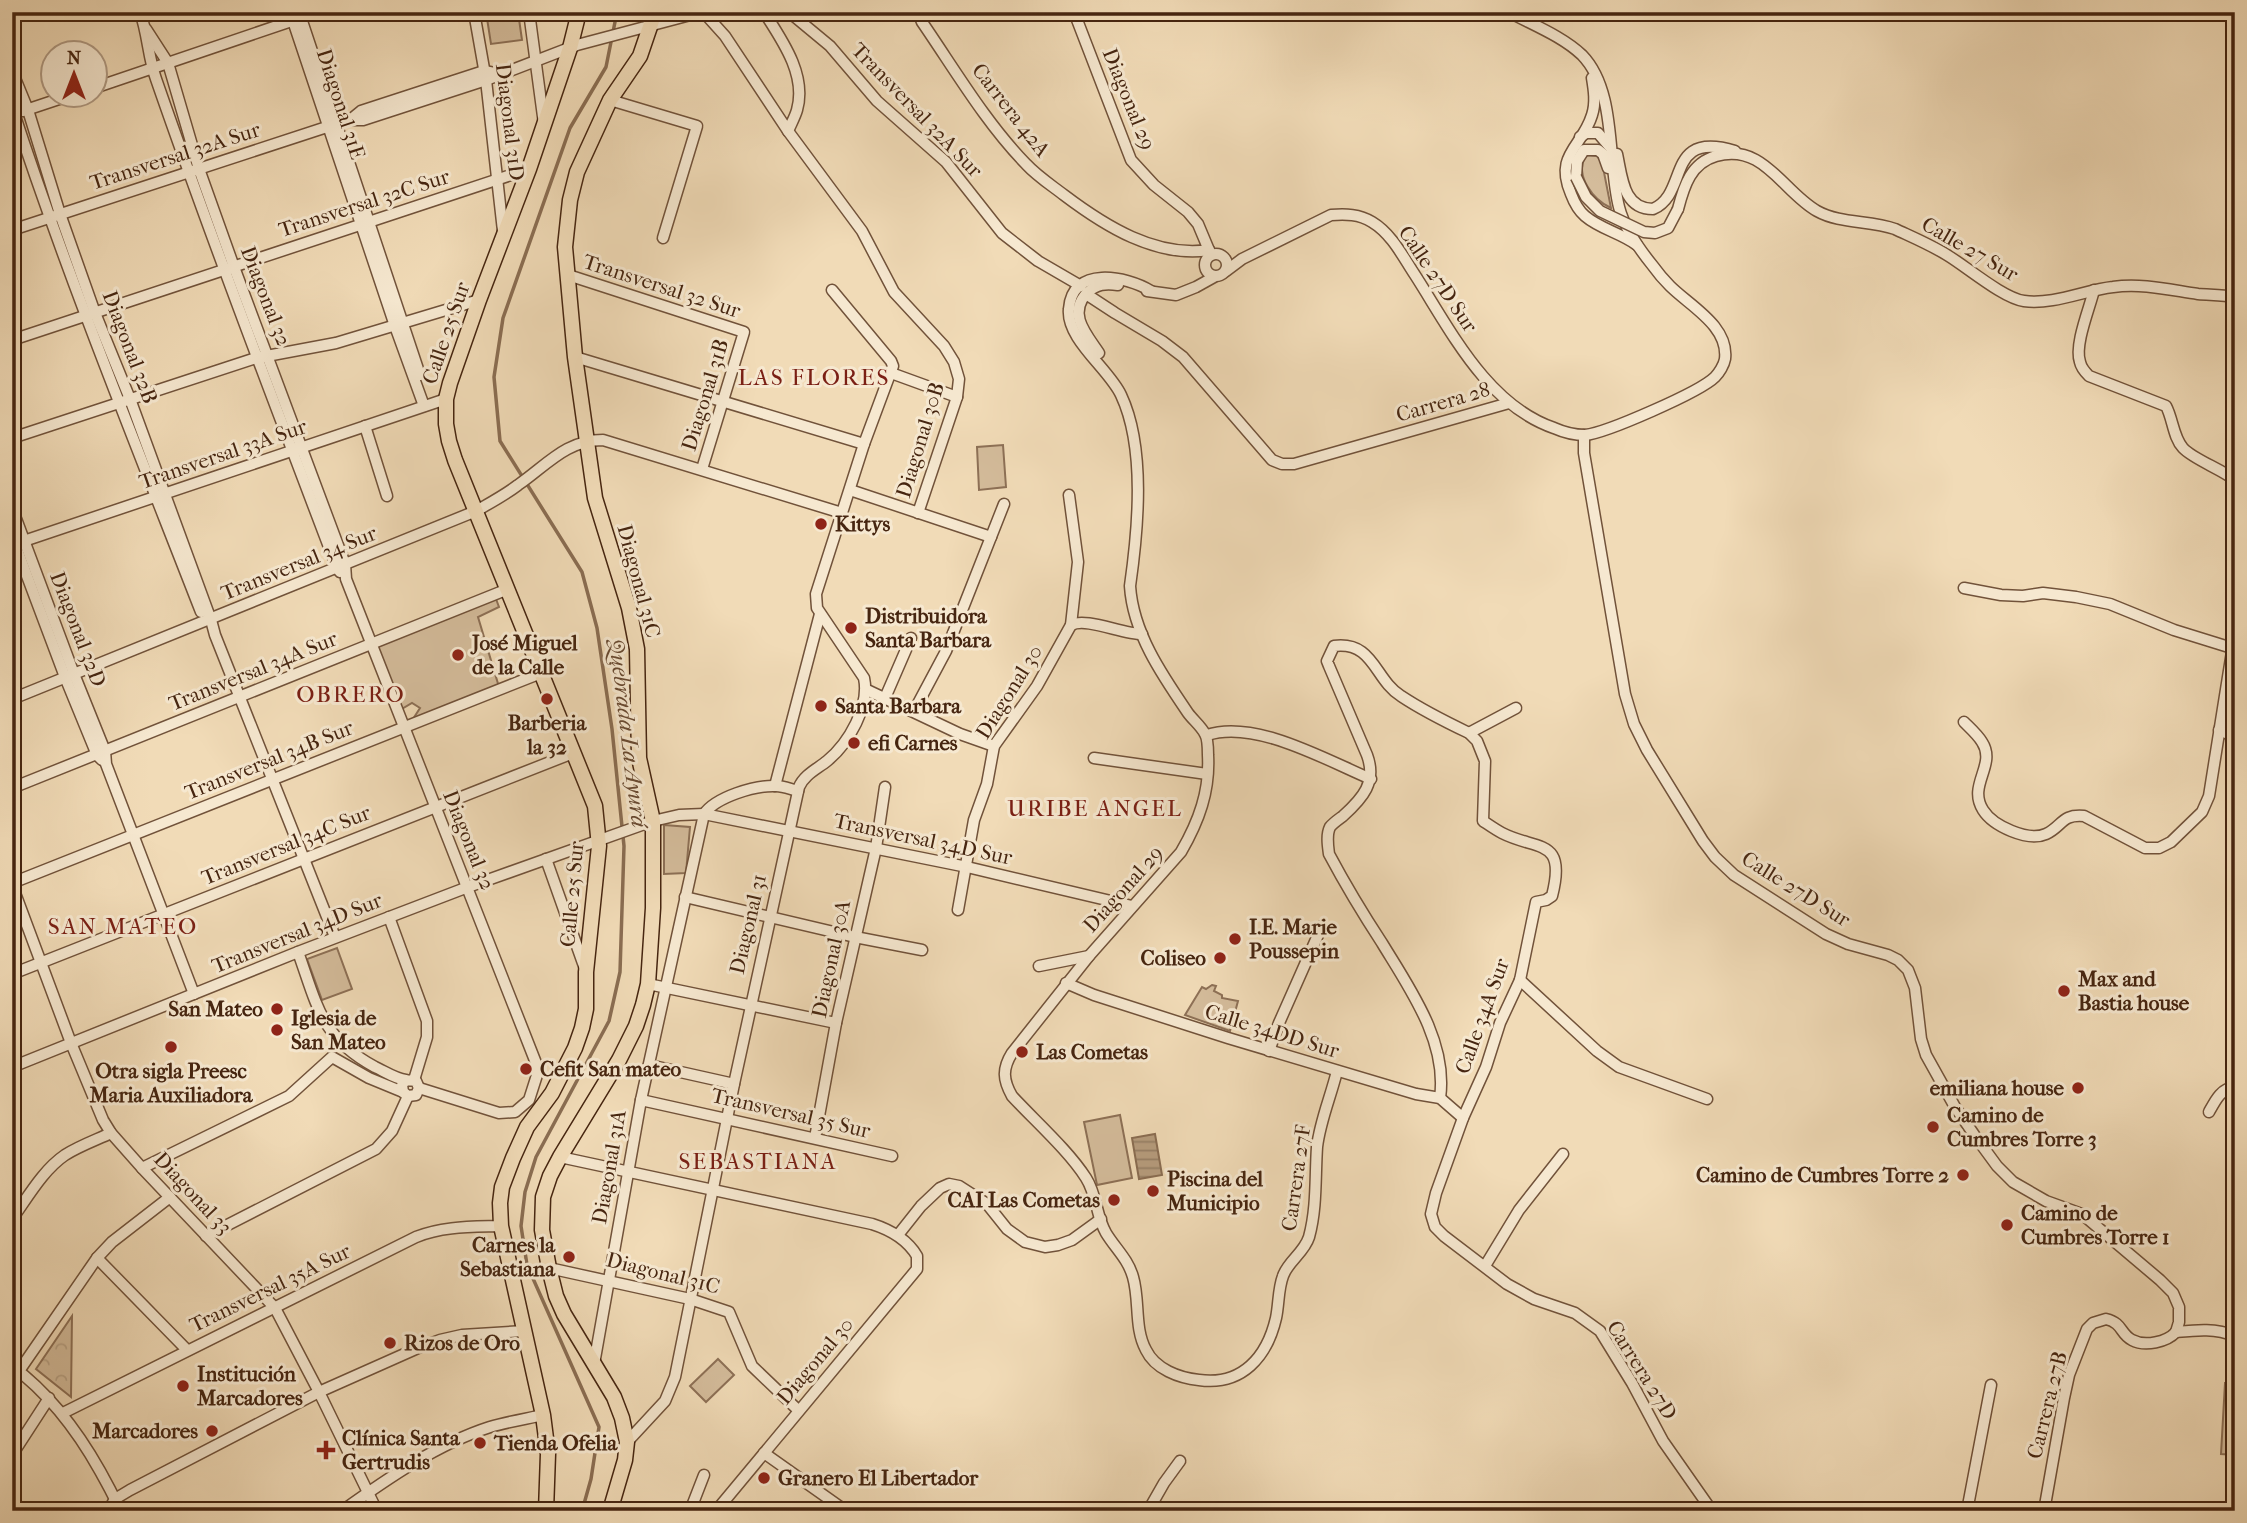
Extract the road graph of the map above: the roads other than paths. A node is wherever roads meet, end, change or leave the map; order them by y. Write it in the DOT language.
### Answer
graph roads {
  1 [pos="140,12"];
  2 [pos="318,12"];
  3 [pos="474,12"];
  4 [pos="529,12"];
  5 [pos="579,12"];
  6 [pos="764,12"];
  7 [pos="789,12"];
  8 [pos="918,12"];
  9 [pos="1074,12"];
  10 [pos="1509,12"];
  11 [pos="296,16"];
  12 [pos="650,21"];
  13 [pos="146,29"];
  14 [pos="575,46"];
  15 [pos="1585,59"];
  16 [pos="536,60"];
  17 [pos="167,63"];
  18 [pos="152,68"];
  19 [pos="12,71"];
  20 [pos="485,75"];
  21 [pos="108,83"];
  22 [pos="610,100"];
  23 [pos="1605,101"];
  24 [pos="38,107"];
  25 [pos="28,110"];
  26 [pos="13,112"];
  27 [pos="332,125"];
  28 [pos="544,125"];
  29 [pos="788,131"];
  30 [pos="1580,137"];
  31 [pos="1610,149"];
  32 [pos="1570,152"];
  33 [pos="1744,154"];
  34 [pos="529,169"];
  35 [pos="194,170"];
  36 [pos="1576,177"];
  37 [pos="498,180"];
  38 [pos="1618,201"];
  39 [pos="55,216"];
  40 [pos="365,224"];
  41 [pos="12,230"];
  42 [pos="504,237"];
  43 [pos="663,238"];
  44 [pos="1641,247"];
  45 [pos="1210,252"];
  46 [pos="1224,258"];
  47 [pos="1242,259"];
  48 [pos="229,268"];
  49 [pos="1226,271"];
  50 [pos="1210,274"];
  51 [pos="568,275"];
  52 [pos="832,290"];
  53 [pos="1084,290"];
  54 [pos="2094,290"];
  55 [pos="2235,297"];
  56 [pos="479,300"];
  57 [pos="90,315"];
  58 [pos="398,325"];
  59 [pos="744,332"];
  60 [pos="12,340"];
  61 [pos="268,355"];
  62 [pos="575,357"];
  63 [pos="256,358"];
  64 [pos="891,373"];
  65 [pos="957,397"];
  66 [pos="446,399"];
  67 [pos="125,401"];
  68 [pos="722,402"];
  69 [pos="1509,403"];
  70 [pos="427,405"];
  71 [pos="365,426"];
  72 [pos="1584,435"];
  73 [pos="12,438"];
  74 [pos="588,440"];
  75 [pos="864,444"];
  76 [pos="298,449"];
  77 [pos="702,469"];
  78 [pos="2235,480"];
  79 [pos="849,490"];
  80 [pos="161,495"];
  81 [pos="1069,495"];
  82 [pos="387,496"];
  83 [pos="1004,504"];
  84 [pos="12,508"];
  85 [pos="476,512"];
  86 [pos="842,513"];
  87 [pos="919,513"];
  88 [pos="991,537"];
  89 [pos="16,542"];
  90 [pos="341,566"];
  91 [pos="1964,588"];
  92 [pos="508,589"];
  93 [pos="820,614"];
  94 [pos="208,621"];
  95 [pos="1071,625"];
  96 [pos="2235,633"];
  97 [pos="1142,634"];
  98 [pos="911,638"];
  99 [pos="370,644"];
  100 [pos="2232,648"];
  101 [pos="541,673"];
  102 [pos="69,676"];
  103 [pos="867,690"];
  104 [pos="239,697"];
  105 [pos="885,698"];
  106 [pos="12,699"];
  107 [pos="1516,708"];
  108 [pos="914,711"];
  109 [pos="1964,722"];
  110 [pos="403,727"];
  111 [pos="2219,730"];
  112 [pos="1469,733"];
  113 [pos="1207,735"];
  114 [pos="2235,737"];
  115 [pos="994,746"];
  116 [pos="101,753"];
  117 [pos="573,753"];
  118 [pos="1094,758"];
  119 [pos="1207,774"];
  120 [pos="272,779"];
  121 [pos="1371,779"];
  122 [pos="775,786"];
  123 [pos="12,788"];
  124 [pos="885,788"];
  125 [pos="798,791"];
  126 [pos="434,807"];
  127 [pos="704,814"];
  128 [pos="653,821"];
  129 [pos="789,830"];
  130 [pos="134,834"];
  131 [pos="599,840"];
  132 [pos="876,848"];
  133 [pos="304,859"];
  134 [pos="546,859"];
  135 [pos="967,867"];
  136 [pos="12,884"];
  137 [pos="468,887"];
  138 [pos="685,897"];
  139 [pos="1132,906"];
  140 [pos="958,910"];
  141 [pos="164,914"];
  142 [pos="389,917"];
  143 [pos="772,917"];
  144 [pos="1322,926"];
  145 [pos="335,937"];
  146 [pos="855,937"];
  147 [pos="922,950"];
  148 [pos="298,952"];
  149 [pos="1089,956"];
  150 [pos="40,963"];
  151 [pos="1039,966"];
  152 [pos="586,972"];
  153 [pos="12,974"];
  154 [pos="1520,980"];
  155 [pos="648,984"];
  156 [pos="1066,984"];
  157 [pos="666,987"];
  158 [pos="194,994"];
  159 [pos="751,1005"];
  160 [pos="836,1023"];
  161 [pos="71,1043"];
  162 [pos="1269,1051"];
  163 [pos="649,1065"];
  164 [pos="12,1067"];
  165 [pos="1337,1071"];
  166 [pos="734,1084"];
  167 [pos="410,1087"];
  168 [pos="2235,1087"];
  169 [pos="1440,1098"];
  170 [pos="1707,1099"];
  171 [pos="641,1100"];
  172 [pos="2209,1112"];
  173 [pos="1463,1118"];
  174 [pos="727,1119"];
  175 [pos="111,1133"];
  176 [pos="815,1138"];
  177 [pos="1563,1154"];
  178 [pos="892,1156"];
  179 [pos="560,1157"];
  180 [pos="142,1167"];
  181 [pos="628,1172"];
  182 [pos="712,1190"];
  183 [pos="170,1197"];
  184 [pos="12,1219"];
  185 [pos="1101,1219"];
  186 [pos="501,1226"];
  187 [pos="898,1235"];
  188 [pos="206,1236"];
  189 [pos="97,1258"];
  190 [pos="1485,1266"];
  191 [pos="549,1268"];
  192 [pos="607,1280"];
  193 [pos="690,1299"];
  194 [pos="275,1308"];
  195 [pos="524,1331"];
  196 [pos="2176,1332"];
  197 [pos="2235,1336"];
  198 [pos="187,1350"];
  199 [pos="1256,1362"];
  200 [pos="594,1364"];
  201 [pos="16,1368"];
  202 [pos="1991,1385"];
  203 [pos="319,1392"];
  204 [pos="49,1398"];
  205 [pos="799,1410"];
  206 [pos="63,1413"];
  207 [pos="543,1415"];
  208 [pos="627,1442"];
  209 [pos="764,1453"];
  210 [pos="12,1455"];
  211 [pos="1181,1461"];
  212 [pos="704,1475"];
  213 [pos="368,1493"];
  214 [pos="115,1499"];
  215 [pos="108,1511"];
  216 [pos="120,1511"];
  217 [pos="342,1511"];
  218 [pos="377,1511"];
  219 [pos="546,1511"];
  220 [pos="610,1511"];
  221 [pos="690,1511"];
  222 [pos="716,1511"];
  223 [pos="846,1511"];
  224 [pos="1148,1511"];
  225 [pos="1712,1511"];
  226 [pos="1967,1511"];
  227 [pos="2044,1511"];
  1 -- 13 [label="street, Diagonal 32"];
  2 -- 11 [label="street"];
  3 -- 20 [label="street, Diagonal 31D"];
  4 -- 16 [label="street"];
  5 -- 14 [label="main road, Calle 25 Sur"];
  6 -- 29 [label="street"];
  7 -- 53 [label="street, Transversal 32A Sur"];
  8 -- 45 [label="street, Carrera 42A"];
  9 -- 45 [label="street, Diagonal 29"];
  10 -- 15 [label="street"];
  11 -- 17 [label="street"];
  11 -- 27 [label="street, Diagonal 31E"];
  12 -- 14 [label="street, Transversal 32A Sur"];
  12 -- 22 [label="main road, Diagonal 31C"];
  12 -- 29 [label="street"];
  13 -- 17 [label="street, Diagonal 32"];
  13 -- 18 [label="street, Diagonal 32"];
  14 -- 16 [label="street, Transversal 32A Sur"];
  14 -- 28 [label="main road, Calle 25 Sur"];
  15 -- 23 [label="street"];
  15 -- 30 [label="street"];
  16 -- 20 [label="street, Transversal 32A Sur"];
  16 -- 28 [label="street"];
  17 -- 18 [label="street"];
  17 -- 35 [label="street, Diagonal 32"];
  18 -- 21 [label="street"];
  18 -- 35 [label="street, Diagonal 32"];
  19 -- 25 [label="street, Diagonal 32B"];
  20 -- 27 [label="street, Transversal 32A Sur"];
  20 -- 37 [label="street, Diagonal 31D"];
  22 -- 43 [label="street"];
  22 -- 51 [label="main road, Diagonal 31C"];
  23 -- 31 [label="street"];
  23 -- 33 [label="street"];
  24 -- 25 [label="street"];
  25 -- 26 [label="street"];
  25 -- 39 [label="street, Diagonal 32B"];
  26 -- 39 [label="street, Diagonal 32B"];
  27 -- 35 [label="street, Transversal 32A Sur"];
  27 -- 40 [label="street, Diagonal 31E"];
  28 -- 34 [label="main road, Calle 25 Sur"];
  29 -- 65 [label="street, Diagonal 30B"];
  30 -- 31 [label="street"];
  30 -- 32 [label="street"];
  31 -- 38 [label="street"];
  32 -- 36 [label="street"];
  32 -- 44 [label="street"];
  33 -- 36 [label="street, bridge"];
  33 -- 54 [label="street, Calle 27 Sur"];
  34 -- 37 [label="street, Transversal 32C Sur"];
  34 -- 42 [label="main road, Calle 25 Sur"];
  35 -- 39 [label="street, Transversal 32A Sur"];
  35 -- 48 [label="street, Diagonal 32"];
  36 -- 38 [label="street"];
  37 -- 40 [label="street, Transversal 32C Sur"];
  37 -- 42 [label="street, Diagonal 31D"];
  38 -- 44 [label="street"];
  39 -- 41 [label="street, Transversal 32A Sur"];
  39 -- 57 [label="street, Diagonal 32B"];
  40 -- 48 [label="street, Transversal 32C Sur"];
  40 -- 58 [label="street, Diagonal 31E"];
  42 -- 56 [label="main road, Calle 25 Sur"];
  44 -- 72 [label="street"];
  45 -- 46 [label="street"];
  45 -- 50 [label="street"];
  46 -- 47 [label="street, Calle 27D Sur"];
  46 -- 49 [label="street"];
  47 -- 49 [label="street, Calle 27D Sur"];
  47 -- 69 [label="street, Calle 27D Sur"];
  48 -- 57 [label="street, Transversal 32C Sur"];
  48 -- 61 [label="street, Diagonal 32"];
  48 -- 63 [label="street, Diagonal 32"];
  49 -- 50 [label="street"];
  50 -- 53 [label="street"];
  51 -- 59 [label="street, Transversal 32 Sur"];
  51 -- 62 [label="main road, Diagonal 31C"];
  52 -- 64 [label="street"];
  53 -- 69 [label="street, Carrera 28"];
  53 -- 97 [label="street"];
  54 -- 55 [label="street, Calle 27 Sur"];
  54 -- 78 [label="street"];
  56 -- 58 [label="street"];
  56 -- 66 [label="main road, Calle 25 Sur"];
  57 -- 60 [label="street, Transversal 32C Sur"];
  57 -- 67 [label="street, Diagonal 32B"];
  58 -- 61 [label="street"];
  58 -- 70 [label="street, Diagonal 31E"];
  59 -- 68 [label="street, Diagonal 31B"];
  61 -- 63 [label="street"];
  61 -- 76 [label="street, Diagonal 32"];
  62 -- 68 [label="street"];
  62 -- 74 [label="main road, Diagonal 31C"];
  63 -- 67 [label="street"];
  63 -- 76 [label="street, Diagonal 32"];
  64 -- 65 [label="street"];
  64 -- 75 [label="street"];
  65 -- 87 [label="street, Diagonal 30B"];
  66 -- 70 [label="street, Transversal 33A Sur"];
  66 -- 85 [label="main road, Calle 25 Sur"];
  67 -- 73 [label="street"];
  67 -- 80 [label="street, Diagonal 32B"];
  68 -- 75 [label="street"];
  68 -- 77 [label="street, Diagonal 31B"];
  69 -- 72 [label="street, Carrera 28"];
  70 -- 71 [label="street, Transversal 33A Sur"];
  71 -- 76 [label="street, Transversal 33A Sur"];
  71 -- 82 [label="street"];
  72 -- 196 [label="street, Calle 27D Sur"];
  74 -- 77 [label="street"];
  74 -- 85 [label="street, Transversal 34 Sur"];
  74 -- 128 [label="main road, Diagonal 31C"];
  75 -- 79 [label="street"];
  76 -- 80 [label="street, Transversal 33A Sur"];
  76 -- 90 [label="street, Diagonal 32"];
  77 -- 86 [label="street"];
  79 -- 86 [label="street"];
  79 -- 87 [label="street"];
  80 -- 89 [label="street, Transversal 33A Sur"];
  80 -- 94 [label="street, Diagonal 32B"];
  81 -- 95 [label="street, Diagonal 30"];
  83 -- 88 [label="street"];
  84 -- 89 [label="street, Diagonal 32D"];
  85 -- 90 [label="street, Transversal 34 Sur"];
  85 -- 92 [label="main road, Calle 25 Sur"];
  86 -- 93 [label="street"];
  87 -- 88 [label="street"];
  88 -- 108 [label="street"];
  89 -- 102 [label="street, Diagonal 32D"];
  90 -- 94 [label="street, Transversal 34 Sur"];
  90 -- 99 [label="street, Diagonal 32"];
  91 -- 100 [label="street"];
  92 -- 99 [label="street, Transversal 34A Sur"];
  92 -- 101 [label="main road, Calle 25 Sur"];
  93 -- 103 [label="street"];
  93 -- 122 [label="street"];
  94 -- 102 [label="street, Transversal 34 Sur"];
  94 -- 104 [label="street, Diagonal 32B"];
  95 -- 97 [label="street"];
  95 -- 115 [label="street, Diagonal 30"];
  96 -- 100 [label="street"];
  97 -- 113 [label="street"];
  98 -- 105 [label="street"];
  99 -- 104 [label="street, Transversal 34A Sur"];
  99 -- 110 [label="street, Diagonal 32"];
  100 -- 111 [label="street"];
  101 -- 110 [label="street, Transversal 34B Sur"];
  101 -- 117 [label="main road, Calle 25 Sur"];
  102 -- 106 [label="street, Transversal 34 Sur"];
  102 -- 116 [label="street, Diagonal 32D"];
  103 -- 105 [label="street"];
  103 -- 125 [label="street, Diagonal 31"];
  104 -- 116 [label="street, Transversal 34A Sur"];
  104 -- 120 [label="street, Diagonal 32B"];
  105 -- 108 [label="street"];
  107 -- 112 [label="street"];
  108 -- 115 [label="street"];
  109 -- 111 [label="street"];
  110 -- 120 [label="street, Transversal 34B Sur"];
  110 -- 126 [label="street, Diagonal 32"];
  111 -- 114 [label="street"];
  112 -- 121 [label="street"];
  112 -- 154 [label="street, Calle 34A Sur"];
  113 -- 119 [label="street, Diagonal 29"];
  113 -- 121 [label="street"];
  115 -- 135 [label="street, Diagonal 30"];
  116 -- 123 [label="street, Transversal 34A Sur"];
  116 -- 130 [label="street, Diagonal 32D"];
  117 -- 126 [label="street, Transversal 34C Sur"];
  117 -- 131 [label="main road, Calle 25 Sur"];
  118 -- 119 [label="street"];
  119 -- 139 [label="street, Diagonal 29"];
  120 -- 130 [label="street, Transversal 34B Sur"];
  120 -- 133 [label="street, Diagonal 32B"];
  121 -- 169 [label="street"];
  122 -- 125 [label="street"];
  122 -- 127 [label="street"];
  124 -- 132 [label="street, Diagonal 30A"];
  125 -- 129 [label="street, Diagonal 31"];
  126 -- 133 [label="street, Transversal 34C Sur"];
  126 -- 137 [label="street, Diagonal 32"];
  127 -- 128 [label="street"];
  127 -- 129 [label="street, Transversal 34D Sur"];
  127 -- 138 [label="street, Diagonal 31A"];
  128 -- 131 [label="street"];
  128 -- 155 [label="main road, Diagonal 31C"];
  129 -- 132 [label="street, Transversal 34D Sur"];
  129 -- 143 [label="street, Diagonal 31"];
  130 -- 136 [label="street, Transversal 34B Sur"];
  130 -- 141 [label="street, Diagonal 32D"];
  131 -- 134 [label="street, Transversal 34D Sur"];
  131 -- 152 [label="main road, Calle 25 Sur"];
  132 -- 135 [label="street, Transversal 34D Sur"];
  132 -- 146 [label="street, Diagonal 30A"];
  133 -- 141 [label="street, Transversal 34C Sur"];
  133 -- 145 [label="street, Diagonal 32B"];
  134 -- 137 [label="street, Transversal 34D Sur"];
  134 -- 152 [label="street"];
  135 -- 139 [label="street, Transversal 34D Sur"];
  135 -- 140 [label="street, Diagonal 30"];
  136 -- 150 [label="street, Diagonal 33"];
  137 -- 142 [label="street, Transversal 34D Sur"];
  137 -- 167 [label="street, Diagonal 32"];
  138 -- 143 [label="street"];
  138 -- 157 [label="street, Diagonal 31A"];
  139 -- 149 [label="street, Diagonal 29"];
  141 -- 150 [label="street, Transversal 34C Sur"];
  141 -- 158 [label="street, Diagonal 32D"];
  142 -- 145 [label="street, Transversal 34D Sur"];
  142 -- 167 [label="street"];
  143 -- 146 [label="street"];
  143 -- 159 [label="street, Diagonal 31"];
  144 -- 162 [label="street"];
  145 -- 148 [label="street, Transversal 34D Sur"];
  146 -- 147 [label="street"];
  146 -- 160 [label="street, Diagonal 30A"];
  148 -- 158 [label="street, Transversal 34D Sur"];
  148 -- 167 [label="street"];
  149 -- 151 [label="street"];
  149 -- 156 [label="street, Diagonal 29"];
  150 -- 153 [label="street, Transversal 34C Sur"];
  150 -- 161 [label="street, Diagonal 33"];
  152 -- 186 [label="main road, Calle 25 Sur"];
  154 -- 170 [label="street"];
  154 -- 173 [label="street, Calle 34A Sur"];
  155 -- 157 [label="street"];
  155 -- 179 [label="main road, Diagonal 31C"];
  156 -- 162 [label="street, Calle 34DD Sur"];
  156 -- 185 [label="street, Diagonal 29"];
  157 -- 159 [label="street"];
  157 -- 163 [label="street, Diagonal 31A"];
  158 -- 161 [label="street, Transversal 34D Sur"];
  159 -- 160 [label="street"];
  159 -- 166 [label="street, Diagonal 31"];
  160 -- 176 [label="street, Diagonal 30A"];
  161 -- 164 [label="street, Transversal 34D Sur"];
  161 -- 175 [label="street, Diagonal 33"];
  162 -- 165 [label="street, Calle 34DD Sur"];
  163 -- 166 [label="street"];
  163 -- 171 [label="street, Diagonal 31A"];
  165 -- 169 [label="street, Calle 34DD Sur"];
  165 -- 199 [label="street, Carrera 27F"];
  166 -- 174 [label="street, Diagonal 31"];
  167 -- 180 [label="street"];
  167 -- 188 [label="street"];
  168 -- 172 [label="street"];
  169 -- 173 [label="street, Calle 34DD Sur"];
  171 -- 174 [label="street, Transversal 35 Sur"];
  171 -- 181 [label="street, Diagonal 31A"];
  173 -- 190 [label="street, Carrera 27D"];
  174 -- 176 [label="street, Transversal 35 Sur"];
  174 -- 182 [label="street, Diagonal 31"];
  175 -- 180 [label="street, Diagonal 33"];
  175 -- 184 [label="street"];
  176 -- 178 [label="street, Transversal 35 Sur"];
  177 -- 190 [label="street"];
  179 -- 181 [label="street"];
  179 -- 191 [label="main road, Diagonal 31C"];
  180 -- 183 [label="street, Diagonal 33"];
  181 -- 182 [label="street"];
  181 -- 192 [label="street, Diagonal 31A"];
  182 -- 187 [label="street"];
  182 -- 193 [label="street, Diagonal 31"];
  183 -- 188 [label="street, Diagonal 33"];
  183 -- 189 [label="street"];
  185 -- 187 [label="street"];
  185 -- 199 [label="street, Diagonal 29"];
  186 -- 194 [label="street, Transversal 35A Sur"];
  186 -- 195 [label="main road, Calle 25 Sur"];
  187 -- 205 [label="street, Diagonal 30"];
  188 -- 194 [label="street, Diagonal 33"];
  189 -- 198 [label="street"];
  189 -- 201 [label="street"];
  190 -- 225 [label="street, Carrera 27D"];
  191 -- 192 [label="street, Diagonal 31C"];
  191 -- 200 [label="main road, Diagonal 31C"];
  192 -- 193 [label="street, Diagonal 31C"];
  192 -- 200 [label="street, Diagonal 31A"];
  193 -- 205 [label="street, Diagonal 31C"];
  193 -- 208 [label="street, Diagonal 31"];
  194 -- 198 [label="street, Transversal 35A Sur"];
  194 -- 203 [label="street, Diagonal 33"];
  195 -- 203 [label="street"];
  195 -- 207 [label="main road, Calle 25 Sur"];
  196 -- 197 [label="street"];
  196 -- 227 [label="street, Carrera 27B"];
  198 -- 206 [label="street, Transversal 35A Sur"];
  200 -- 208 [label="main road, Diagonal 31C"];
  201 -- 204 [label="street"];
  202 -- 226 [label="street"];
  203 -- 213 [label="street, Diagonal 33"];
  203 -- 214 [label="street"];
  204 -- 206 [label="street"];
  204 -- 210 [label="street"];
  205 -- 209 [label="street, Diagonal 30"];
  206 -- 214 [label="street"];
  207 -- 213 [label="street"];
  207 -- 219 [label="main road, Calle 25 Sur"];
  208 -- 220 [label="main road"];
  209 -- 222 [label="street, Diagonal 30"];
  209 -- 223 [label="street"];
  211 -- 224 [label="street"];
  212 -- 221 [label="street"];
  213 -- 217 [label="street"];
  213 -- 218 [label="street, Diagonal 33"];
  214 -- 215 [label="street"];
  214 -- 216 [label="street"];
}
